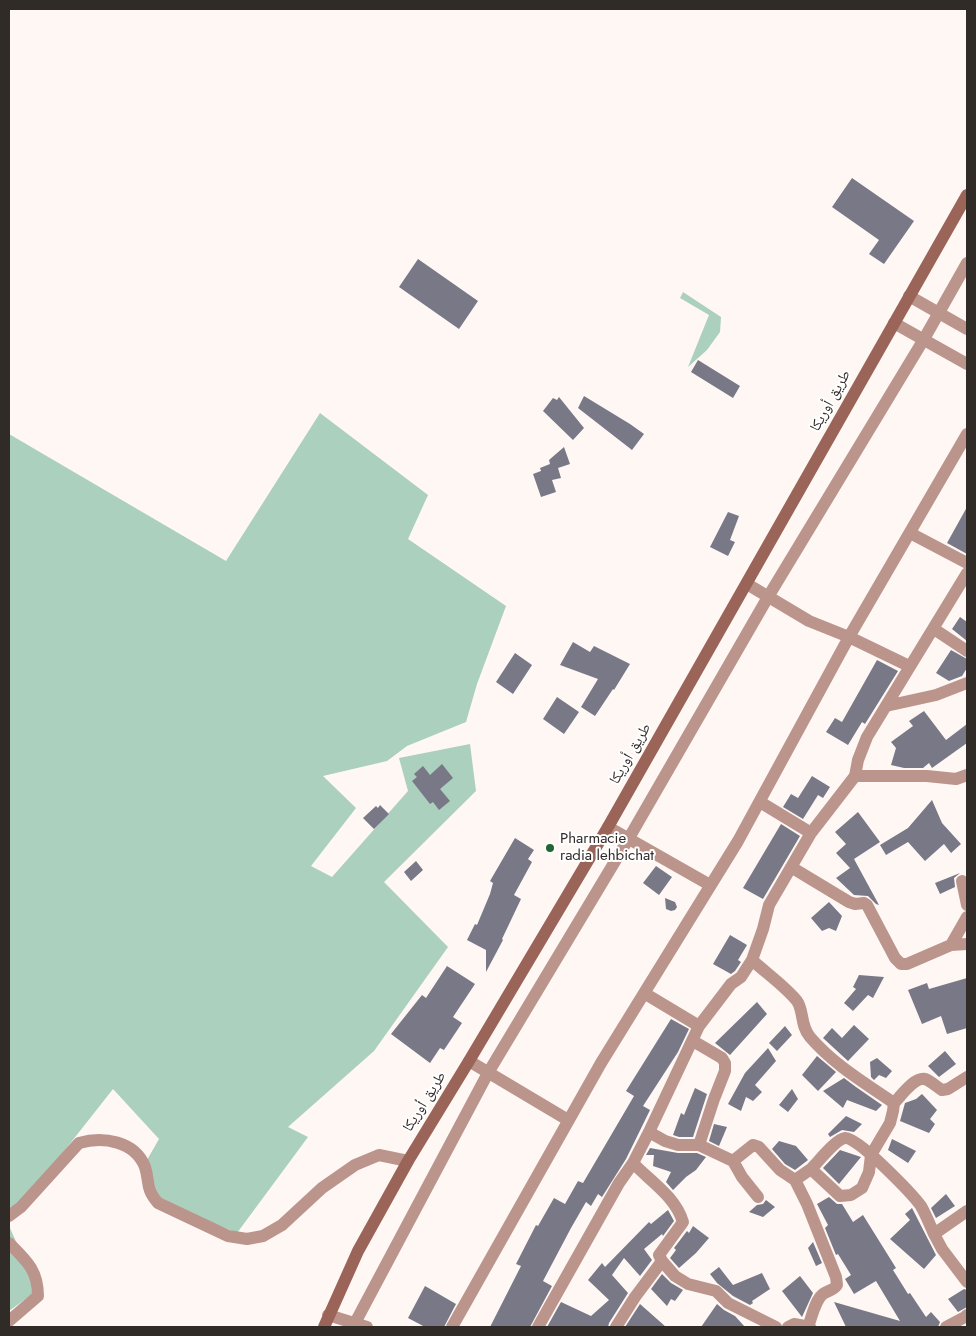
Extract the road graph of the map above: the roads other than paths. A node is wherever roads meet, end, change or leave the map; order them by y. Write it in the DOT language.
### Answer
graph roads {
  1 [pos="967,195"];
  2 [pos="967,262"];
  3 [pos="909,296"];
  4 [pos="939,312"];
  5 [pos="894,323"];
  6 [pos="967,329"];
  7 [pos="924,339"];
  8 [pos="967,364"];
  9 [pos="967,434"];
  10 [pos="910,533"];
  11 [pos="967,563"];
  12 [pos="967,573"];
  13 [pos="747,584"];
  14 [pos="768,597"];
  15 [pos="934,629"];
  16 [pos="849,637"];
  17 [pos="967,650"];
  18 [pos="909,666"];
  19 [pos="967,683"];
  20 [pos="886,706"];
  21 [pos="967,775"];
  22 [pos="855,776"];
  23 [pos="760,802"];
  24 [pos="608,827"];
  25 [pos="811,833"];
  26 [pos="628,838"];
  27 [pos="791,867"];
  28 [pos="962,881"];
  29 [pos="710,886"];
  30 [pos="967,905"];
  31 [pos="967,917"];
  32 [pos="967,944"];
  33 [pos="951,946"];
  34 [pos="752,960"];
  35 [pos="644,993"];
  36 [pos="699,1026"];
  37 [pos="693,1041"];
  38 [pos="469,1062"];
  39 [pos="488,1073"];
  40 [pos="967,1077"];
  41 [pos="894,1103"];
  42 [pos="568,1120"];
  43 [pos="650,1132"];
  44 [pos="699,1145"];
  45 [pos="871,1155"];
  46 [pos="408,1161"];
  47 [pos="733,1161"];
  48 [pos="633,1163"];
  49 [pos="811,1169"];
  50 [pos="795,1180"];
  51 [pos="758,1197"];
  52 [pos="967,1210"];
  53 [pos="9,1216"];
  54 [pos="934,1234"];
  55 [pos="9,1243"];
  56 [pos="662,1262"];
  57 [pos="967,1282"];
  58 [pos="967,1314"];
  59 [pos="328,1315"];
  60 [pos="9,1321"];
  61 [pos="361,1325"];
  62 [pos="324,1327"];
  63 [pos="452,1327"];
  64 [pos="538,1327"];
  65 [pos="616,1327"];
  66 [pos="776,1327"];
  67 [pos="788,1327"];
  68 [pos="809,1327"];
  69 [pos="946,1327"];
  1 -- 3 [label="street, طريق أوريكا"];
  2 -- 4 [label="street"];
  3 -- 4 [label="street"];
  3 -- 5 [label="street, طريق أوريكا"];
  4 -- 6 [label="street"];
  4 -- 7 [label="street"];
  5 -- 7 [label="street"];
  5 -- 13 [label="street, طريق أوريكا"];
  7 -- 8 [label="street"];
  7 -- 14 [label="street"];
  9 -- 10 [label="street"];
  10 -- 11 [label="street"];
  10 -- 16 [label="street"];
  12 -- 15 [label="street"];
  13 -- 14 [label="street"];
  13 -- 24 [label="street, طريق أوريكا"];
  14 -- 16 [label="street"];
  14 -- 26 [label="street"];
  15 -- 17 [label="street"];
  15 -- 18 [label="street"];
  16 -- 18 [label="street"];
  16 -- 23 [label="street"];
  18 -- 20 [label="street"];
  19 -- 20 [label="street"];
  20 -- 22 [label="street"];
  21 -- 22 [label="street"];
  22 -- 25 [label="street"];
  23 -- 25 [label="street"];
  23 -- 29 [label="street"];
  24 -- 26 [label="street"];
  24 -- 38 [label="street, طريق أوريكا"];
  25 -- 27 [label="street"];
  26 -- 29 [label="street"];
  26 -- 39 [label="street"];
  27 -- 33 [label="street"];
  27 -- 34 [label="street"];
  28 -- 30 [label="street"];
  29 -- 35 [label="street"];
  31 -- 33 [label="street"];
  32 -- 33 [label="street"];
  34 -- 36 [label="street"];
  34 -- 41 [label="street"];
  35 -- 36 [label="street"];
  35 -- 42 [label="street"];
  36 -- 37 [label="street"];
  37 -- 43 [label="street"];
  37 -- 44 [label="street"];
  38 -- 39 [label="street"];
  38 -- 46 [label="street, طريق أوريكا"];
  39 -- 42 [label="street"];
  39 -- 61 [label="street"];
  40 -- 41 [label="street"];
  41 -- 45 [label="street"];
  42 -- 63 [label="street"];
  43 -- 44 [label="street"];
  43 -- 48 [label="street"];
  44 -- 47 [label="street"];
  45 -- 49 [label="street"];
  45 -- 49 [label="street"];
  45 -- 54 [label="street"];
  46 -- 53 [label="street"];
  46 -- 59 [label="street, طريق أوريكا"];
  47 -- 50 [label="street"];
  47 -- 51 [label="street"];
  48 -- 56 [label="street"];
  48 -- 64 [label="street"];
  49 -- 50 [label="street"];
  50 -- 68 [label="street"];
  52 -- 54 [label="street"];
  54 -- 57 [label="street"];
  55 -- 60 [label="street"];
  56 -- 65 [label="street"];
  56 -- 66 [label="street"];
  58 -- 69 [label="street"];
  59 -- 61 [label="street"];
  59 -- 62 [label="street, طريق أوريكا"];
  67 -- 68 [label="street"];
}
